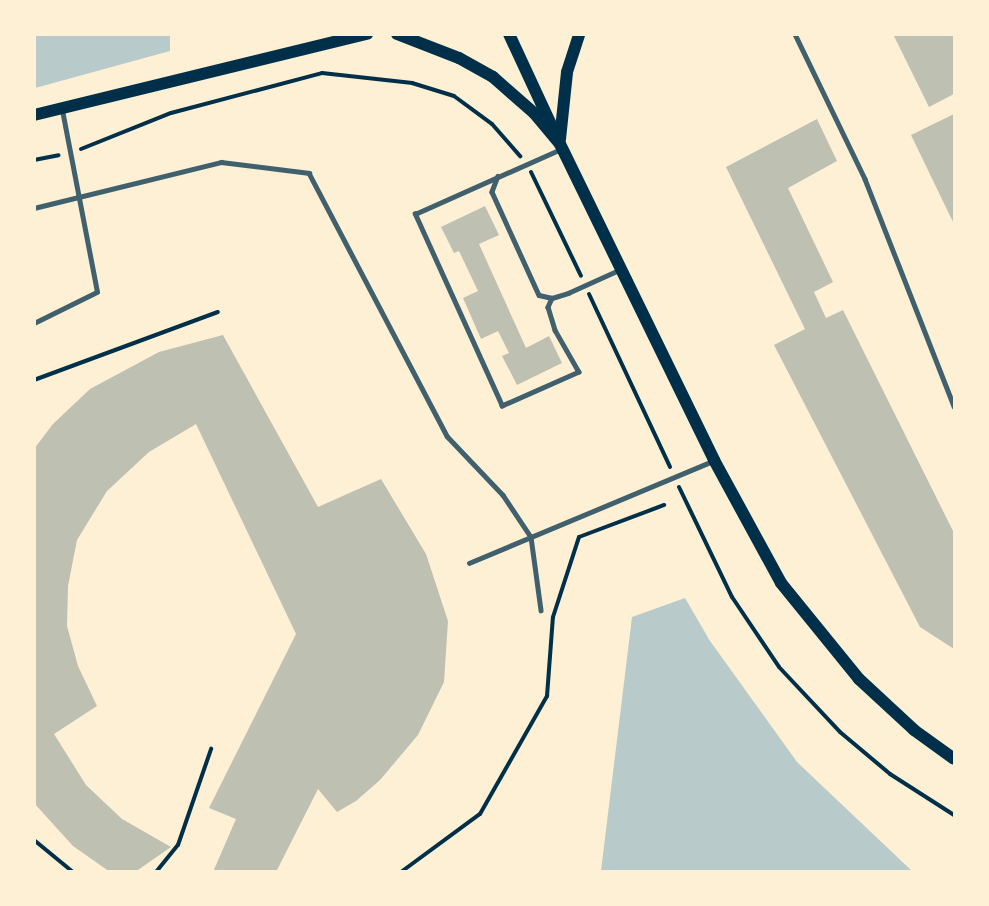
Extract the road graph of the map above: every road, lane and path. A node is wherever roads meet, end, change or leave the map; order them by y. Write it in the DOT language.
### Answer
graph roads {
  1 [pos="366,34"];
  2 [pos="397,34"];
  3 [pos="509,34"];
  4 [pos="579,34"];
  5 [pos="795,34"];
  6 [pos="331,39"];
  7 [pos="62,108"];
  8 [pos="34,115"];
  9 [pos="561,146"];
  10 [pos="70,152"];
  11 [pos="34,160"];
  12 [pos="526,163"];
  13 [pos="498,176"];
  14 [pos="79,198"];
  15 [pos="34,208"];
  16 [pos="622,269"];
  17 [pos="585,285"];
  18 [pos="552,298"];
  19 [pos="218,312"];
  20 [pos="34,323"];
  21 [pos="34,380"];
  22 [pos="954,406"];
  23 [pos="714,460"];
  24 [pos="675,477"];
  25 [pos="664,505"];
  26 [pos="531,537"];
  27 [pos="469,563"];
  28 [pos="541,610"];
  29 [pos="211,749"];
  30 [pos="954,759"];
  31 [pos="954,815"];
  32 [pos="34,840"];
  33 [pos="73,872"];
  34 [pos="156,872"];
  35 [pos="401,872"];
  1 -- 6 [label="main road"];
  2 -- 9 [label="main road"];
  3 -- 9 [label="main road"];
  4 -- 9 [label="main road"];
  5 -- 22 [label="lane"];
  6 -- 7 [label="main road"];
  7 -- 8 [label="main road"];
  7 -- 10 [label="lane"];
  9 -- 12 [label="lane"];
  9 -- 16 [label="main road"];
  10 -- 11 [label="path"];
  10 -- 12 [label="path"];
  10 -- 14 [label="lane"];
  12 -- 13 [label="lane"];
  12 -- 17 [label="path"];
  13 -- 18 [label="lane"];
  13 -- 18 [label="lane"];
  14 -- 15 [label="lane"];
  14 -- 20 [label="lane"];
  14 -- 26 [label="lane"];
  16 -- 17 [label="lane"];
  16 -- 23 [label="main road"];
  17 -- 18 [label="lane"];
  17 -- 24 [label="path"];
  19 -- 21 [label="path"];
  23 -- 24 [label="lane"];
  23 -- 30 [label="main road"];
  24 -- 26 [label="lane"];
  24 -- 31 [label="path"];
  25 -- 35 [label="path"];
  26 -- 27 [label="lane"];
  26 -- 28 [label="lane"];
  29 -- 34 [label="path"];
  32 -- 33 [label="path"];
}
